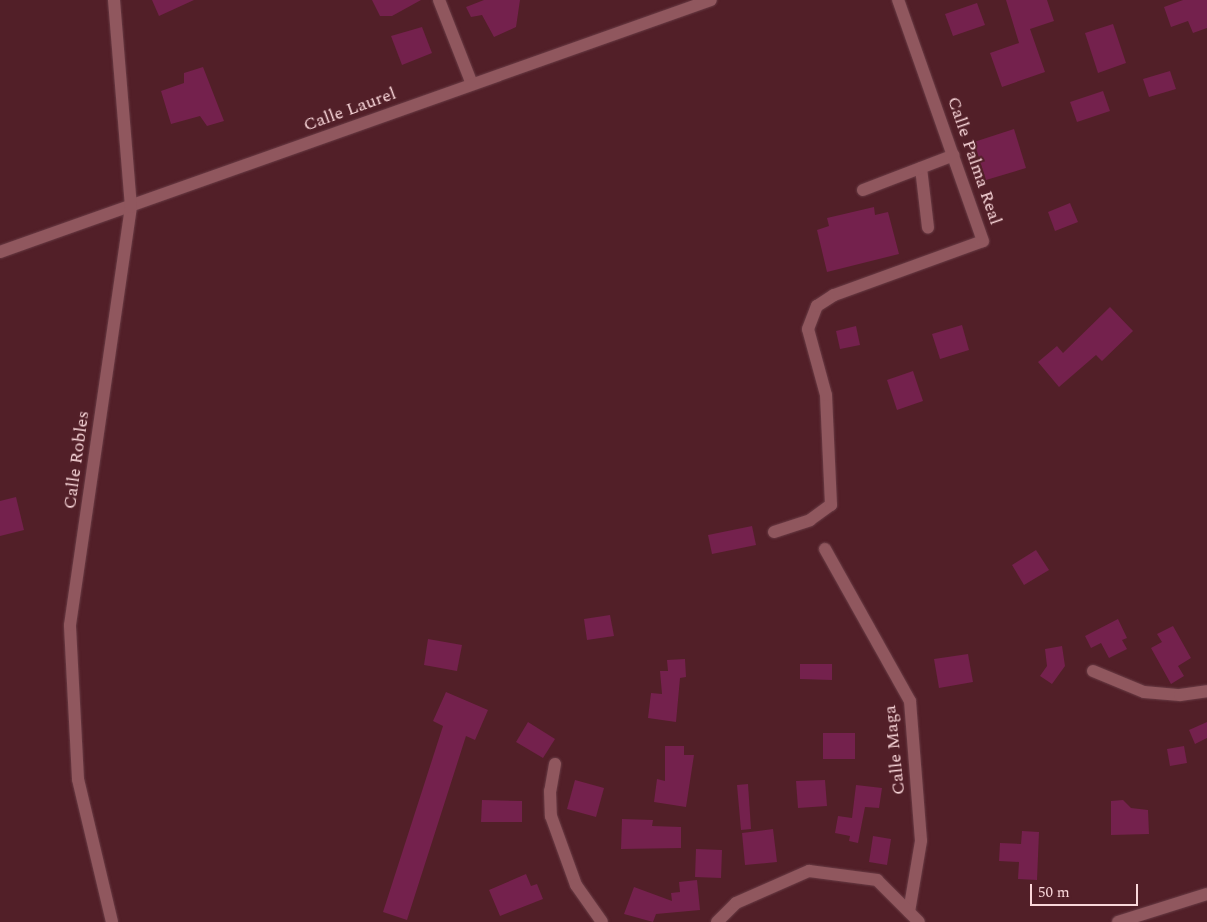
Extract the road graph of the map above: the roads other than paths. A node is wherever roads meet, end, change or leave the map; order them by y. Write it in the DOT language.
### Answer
graph roads {
  1 [pos="114,0"];
  2 [pos="439,0"];
  3 [pos="898,0"];
  4 [pos="703,1"];
  5 [pos="472,84"];
  6 [pos="954,156"];
  7 [pos="921,168"];
  8 [pos="863,190"];
  9 [pos="131,207"];
  10 [pos="928,228"];
  11 [pos="0,252"];
  12 [pos="774,532"];
  13 [pos="825,549"];
  14 [pos="1093,671"];
  15 [pos="1207,692"];
  16 [pos="555,764"];
  17 [pos="1207,894"];
  18 [pos="909,912"];
  19 [pos="112,922"];
  20 [pos="602,922"];
  21 [pos="717,922"];
  22 [pos="919,922"];
  23 [pos="1118,922"];
  1 -- 9 [label="street, Calle Robles"];
  2 -- 5 [label="street"];
  3 -- 6 [label="street, Calle Palma Real"];
  4 -- 5 [label="street, Calle Laurel"];
  5 -- 9 [label="street, Calle Laurel"];
  6 -- 7 [label="street"];
  6 -- 12 [label="street, Calle Palma Real"];
  7 -- 8 [label="street"];
  7 -- 10 [label="street"];
  9 -- 11 [label="street, Calle Laurel"];
  9 -- 19 [label="street, Calle Robles"];
  13 -- 18 [label="street, Calle Maga"];
  14 -- 15 [label="street"];
  16 -- 20 [label="street"];
  17 -- 23 [label="street"];
  18 -- 21 [label="street"];
  18 -- 22 [label="street"];
}
